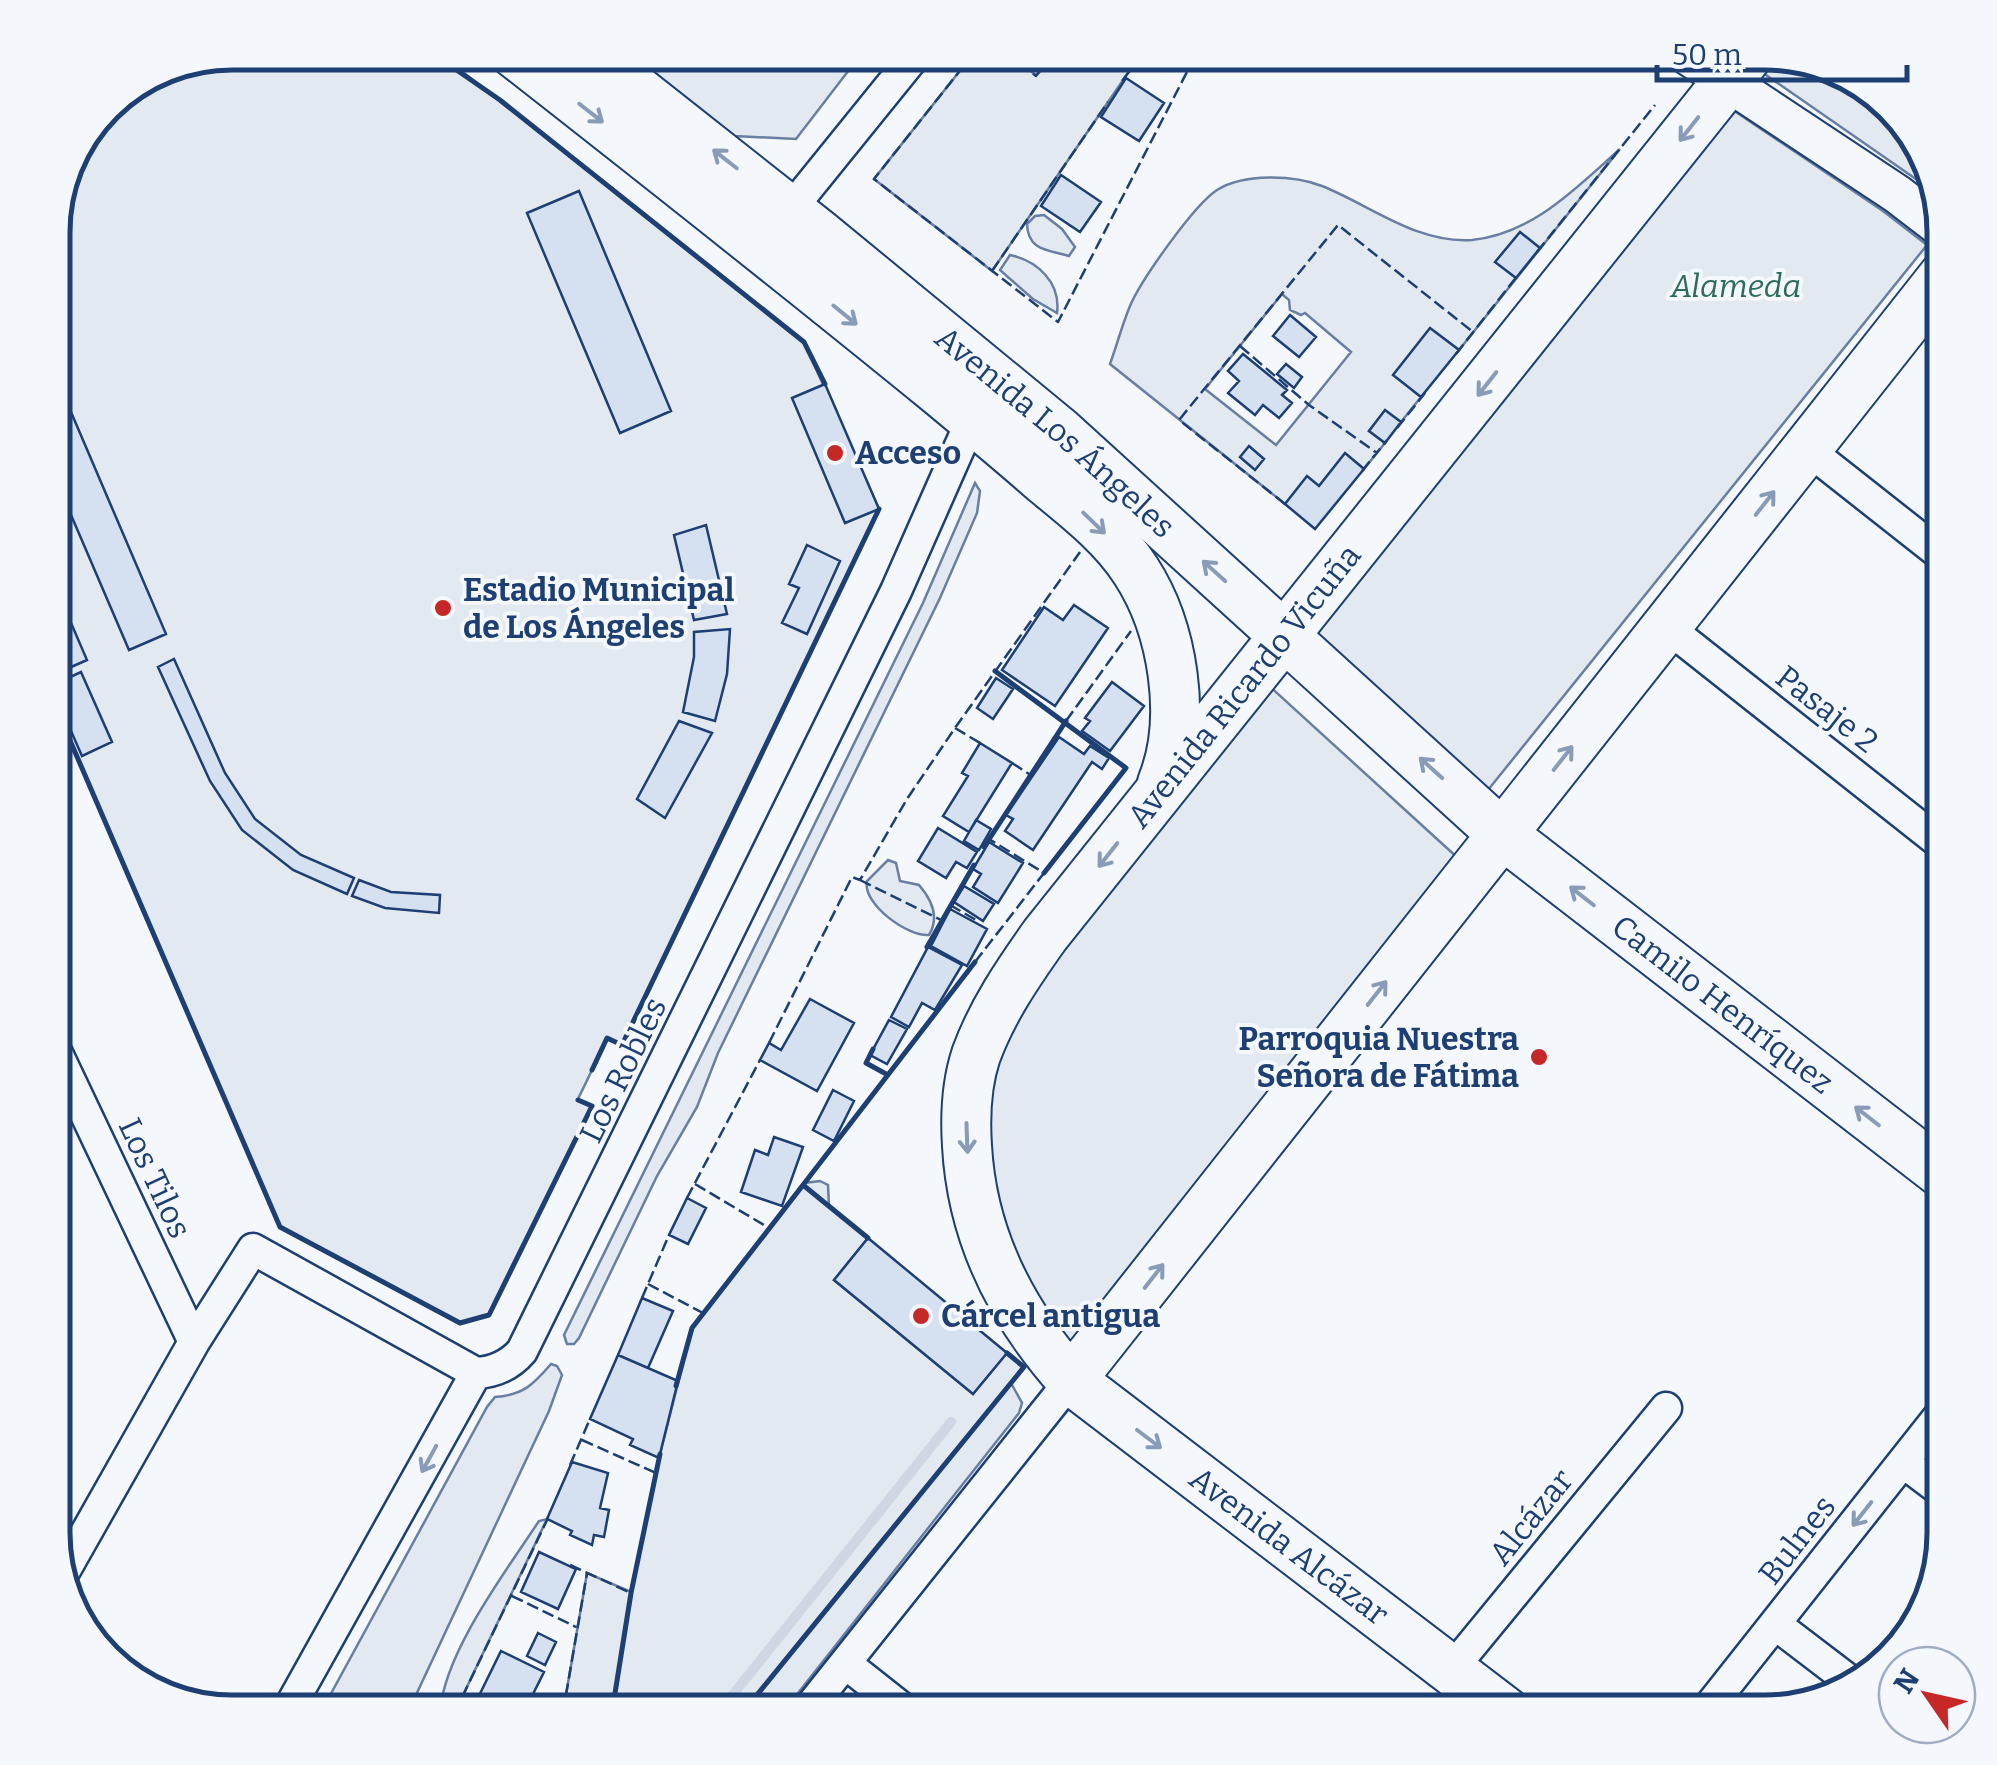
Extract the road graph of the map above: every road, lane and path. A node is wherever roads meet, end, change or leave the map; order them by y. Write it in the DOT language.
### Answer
graph roads {
  1 [pos="537,70"];
  2 [pos="613,70"];
  3 [pos="903,70"];
  4 [pos="1736,70"];
  5 [pos="1744,70"];
  6 [pos="790,210"];
  7 [pos="1926,216"];
  8 [pos="1927,297"];
  9 [pos="972,418"];
  10 [pos="1807,449"];
  11 [pos="1927,544"];
  12 [pos="1667,627"];
  13 [pos="1286,636"];
  14 [pos="1158,793"];
  15 [pos="1927,833"];
  16 [pos="1502,834"];
  17 [pos="70,1081"];
  18 [pos="1927,1162"];
  19 [pos="194,1342"];
  20 [pos="476,1373"];
  21 [pos="1072,1380"];
  22 [pos="1666,1408"];
  23 [pos="1927,1432"];
  24 [pos="1903,1462"];
  25 [pos="1927,1480"];
  26 [pos="73,1557"];
  27 [pos="1775,1624"];
  28 [pos="845,1664"];
  29 [pos="1843,1675"];
  30 [pos="296,1695"];
  31 [pos="820,1695"];
  32 [pos="885,1695"];
  33 [pos="1470,1695"];
  34 [pos="1719,1695"];
  1 -- 9 [label="main road, Avenida Los Ángeles, one-way"];
  6 -- 2 [label="main road, Avenida Los Ángeles, one-way"];
  3 -- 6 [label="street"];
  4 -- 13 [label="main road, Avenida Ricardo Vicuña, one-way"];
  5 -- 7 [label="street"];
  13 -- 6 [label="main road, Avenida Los Ángeles, one-way"];
  8 -- 10 [label="main road"];
  9 -- 14 [label="main road, Avenida Los Ángeles, one-way"];
  9 -- 20 [label="street, Los Robles"];
  10 -- 11 [label="street"];
  12 -- 10 [label="main road, one-way"];
  12 -- 15 [label="street, Pasaje 2"];
  16 -- 12 [label="main road, one-way"];
  13 -- 14 [label="main road, Avenida Ricardo Vicuña"];
  16 -- 13 [label="main road, Avenida Los Ángeles, one-way"];
  14 -- 21 [label="main road, Avenida Ricardo Vicuña, one-way"];
  18 -- 16 [label="main road, Camilo Henríquez, one-way"];
  21 -- 16 [label="main road, one-way"];
  17 -- 19 [label="street, Los Tilos"];
  19 -- 20 [label="street"];
  19 -- 26 [label="street"];
  20 -- 30 [label="street, one-way"];
  21 -- 28 [label="street"];
  21 -- 33 [label="main road, Avenida Alcázar, one-way"];
  22 -- 33 [label="street, Alcázar"];
  23 -- 24 [label="street, Bulnes"];
  24 -- 25 [label="street"];
  24 -- 27 [label="street, Bulnes, one-way"];
  27 -- 29 [label="street"];
  27 -- 34 [label="street, Bulnes"];
  28 -- 31 [label="street"];
  28 -- 32 [label="street"];
}
